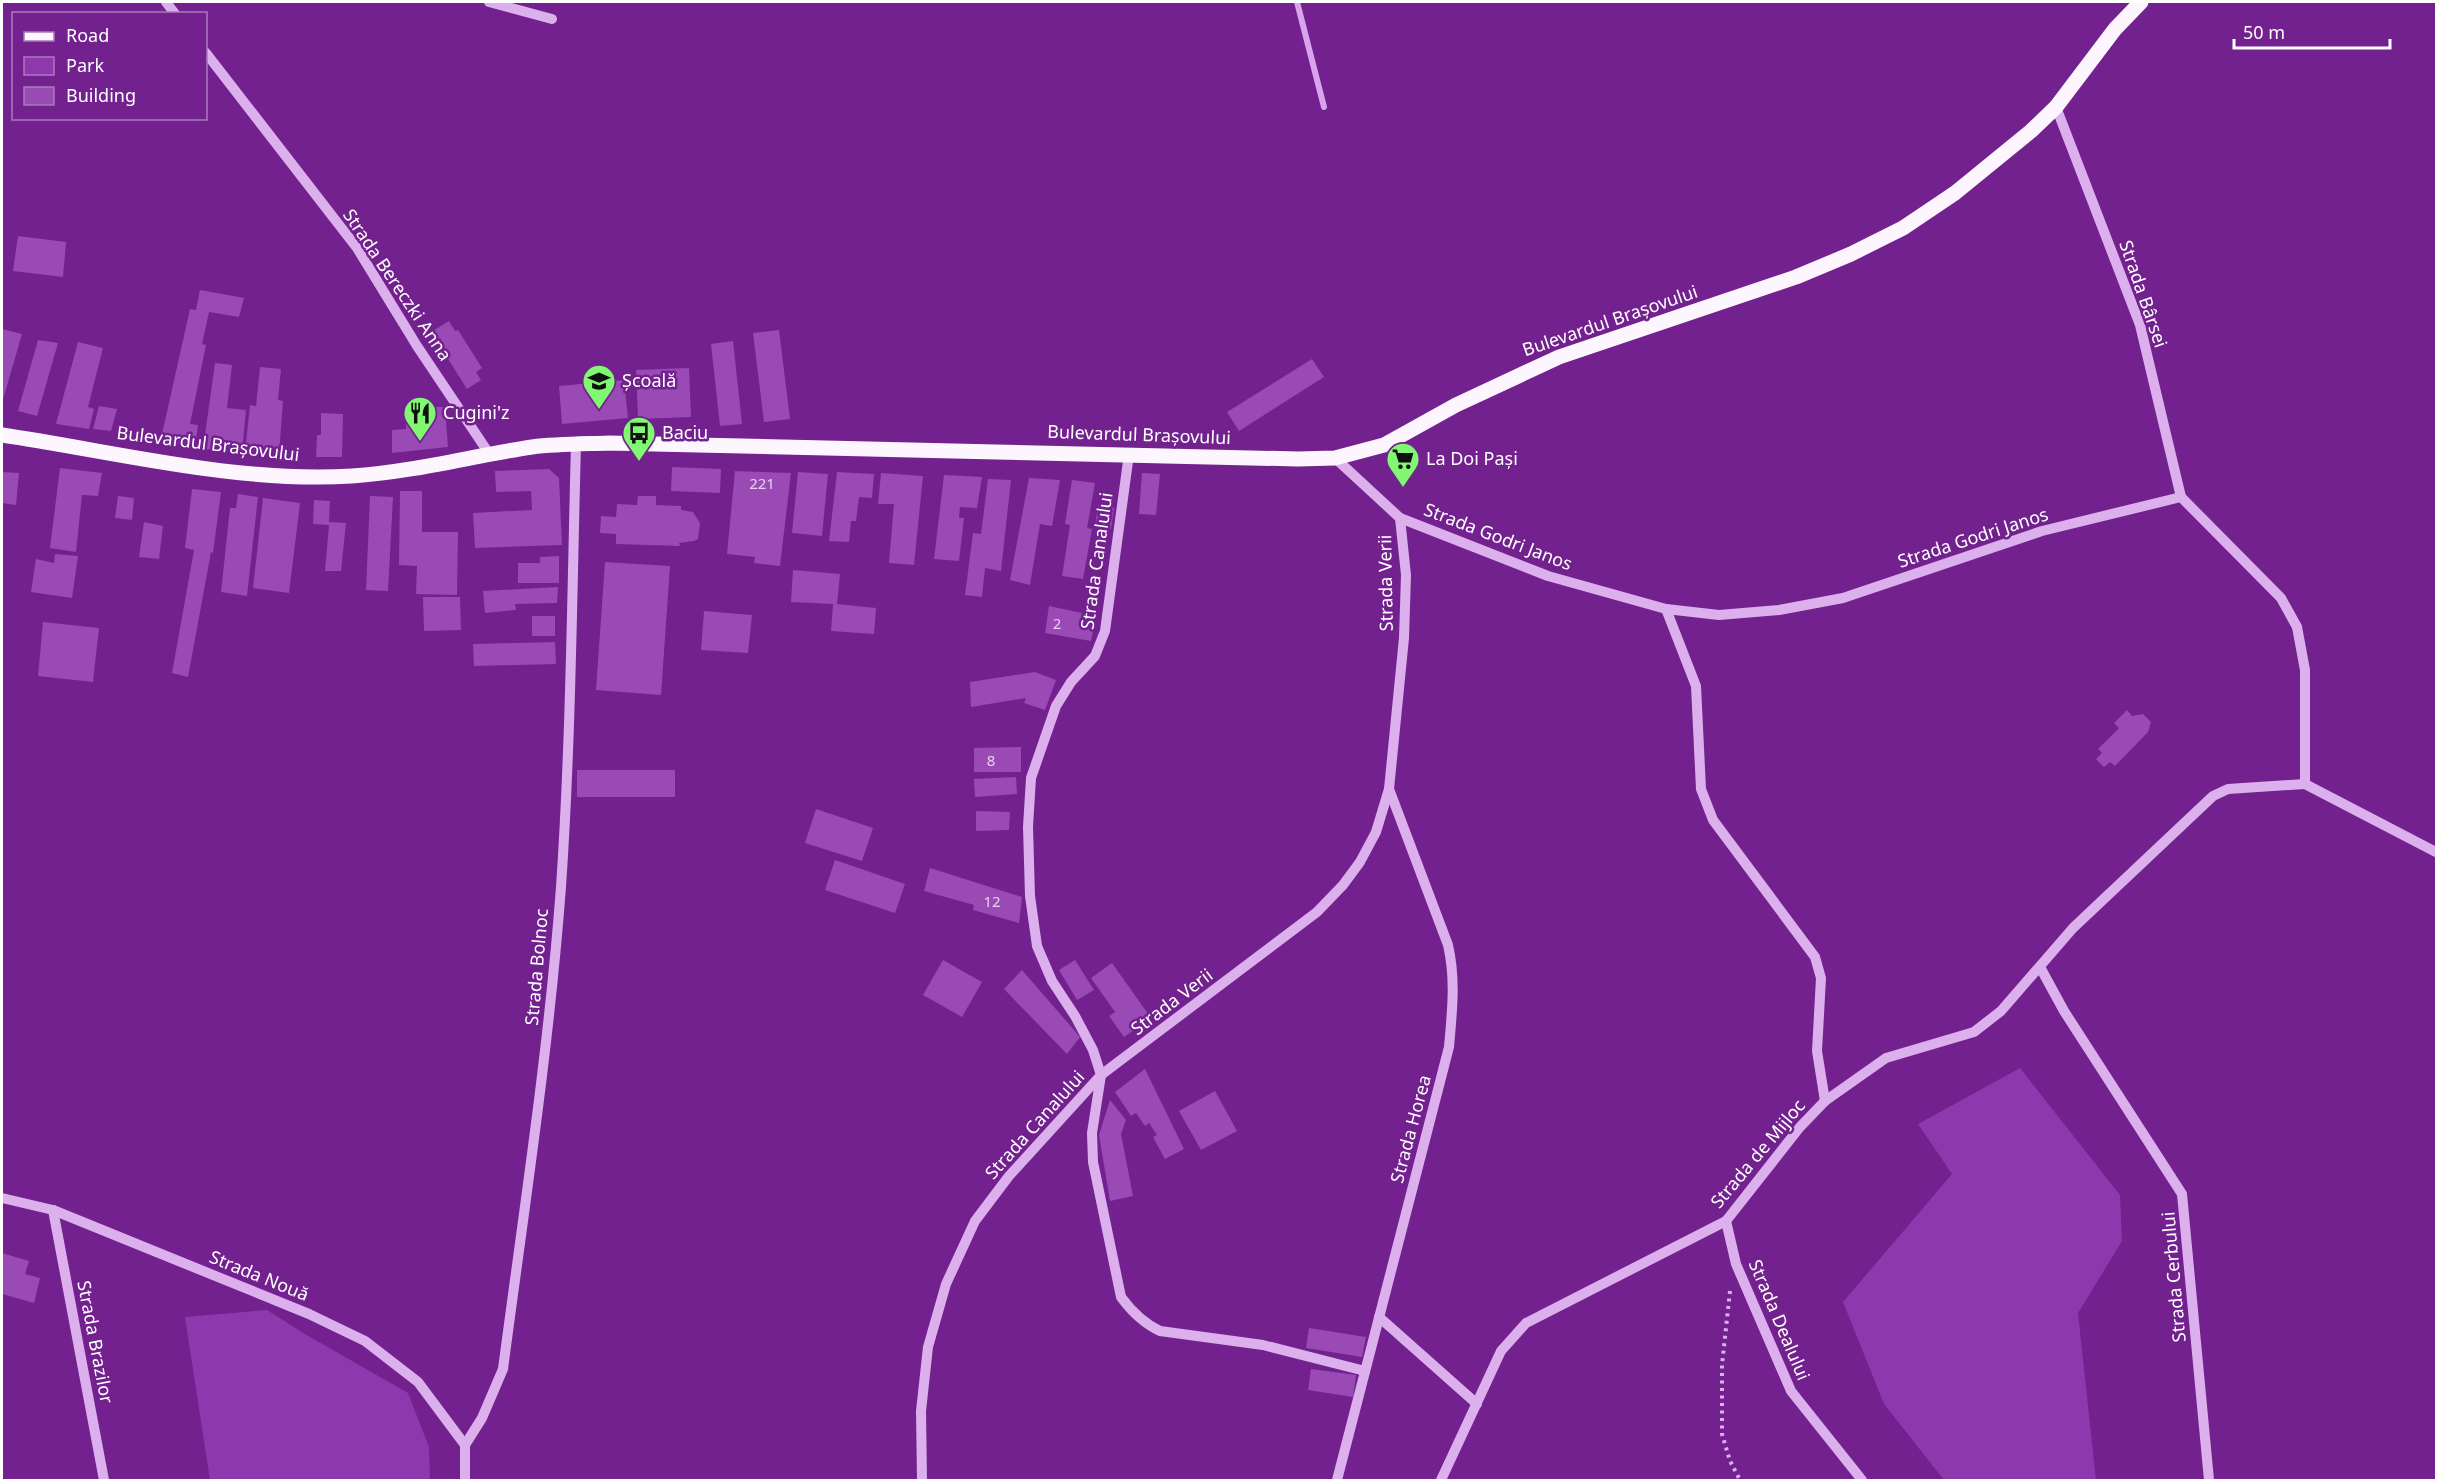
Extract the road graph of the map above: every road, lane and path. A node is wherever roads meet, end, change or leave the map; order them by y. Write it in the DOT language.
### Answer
graph roads {
  1 [pos="489,2"];
  2 [pos="2141,2"];
  3 [pos="552,19"];
  4 [pos="207,54"];
  5 [pos="2056,106"];
  6 [pos="2,435"];
  7 [pos="576,444"];
  8 [pos="1129,454"];
  9 [pos="490,455"];
  10 [pos="1335,458"];
  11 [pos="2181,497"];
  12 [pos="1400,518"];
  13 [pos="1666,609"];
  14 [pos="2306,784"];
  15 [pos="1389,789"];
  16 [pos="2436,852"];
  17 [pos="2040,967"];
  18 [pos="1101,1076"];
  19 [pos="1825,1101"];
  20 [pos="2,1198"];
  21 [pos="53,1210"];
  22 [pos="1726,1221"];
  23 [pos="1736,1264"];
  24 [pos="1379,1317"];
  25 [pos="1365,1371"];
  26 [pos="1477,1404"];
  27 [pos="465,1445"];
  28 [pos="104,1480"];
  29 [pos="465,1480"];
  30 [pos="922,1480"];
  31 [pos="1337,1480"];
  32 [pos="1442,1480"];
  33 [pos="1740,1480"];
  34 [pos="1862,1480"];
  35 [pos="2210,1480"];
  1 -- 3 [label="street"];
  2 -- 5 [label="main road, Bulevardul Brașovului"];
  4 -- 9 [label="street, Strada Bereczki Anna"];
  5 -- 10 [label="main road, Bulevardul Brașovului"];
  5 -- 11 [label="street, Strada Bârsei"];
  6 -- 9 [label="main road, Bulevardul Brașovului"];
  7 -- 8 [label="main road, Bulevardul Brașovului"];
  7 -- 9 [label="main road, Bulevardul Brașovului"];
  7 -- 27 [label="street, Strada Bolnoc"];
  8 -- 10 [label="main road, Bulevardul Brașovului"];
  8 -- 18 [label="street, Strada Canalului"];
  10 -- 12 [label="street, Strada Godri Janos"];
  11 -- 13 [label="street, Strada Godri Janos"];
  11 -- 14 [label="street"];
  12 -- 13 [label="street, Strada Godri Janos"];
  12 -- 15 [label="street, Strada Verii"];
  13 -- 19 [label="street, Strada de Mijloc"];
  14 -- 16 [label="street"];
  14 -- 17 [label="street"];
  15 -- 18 [label="street, Strada Verii"];
  15 -- 24 [label="street, Strada Horea"];
  17 -- 19 [label="street"];
  17 -- 35 [label="street, Strada Cerbului"];
  18 -- 25 [label="street"];
  18 -- 30 [label="street, Strada Canalului"];
  19 -- 22 [label="street, Strada de Mijloc"];
  20 -- 21 [label="street, Strada Nouă"];
  21 -- 27 [label="street, Strada Nouă"];
  21 -- 28 [label="street, Strada Brazilor"];
  22 -- 23 [label="street, Strada Dealului"];
  22 -- 26 [label="street, Strada de Mijloc"];
  23 -- 33 [label="path"];
  23 -- 34 [label="street, Strada Dealului"];
  24 -- 25 [label="street, Strada Horea"];
  24 -- 26 [label="street"];
  25 -- 31 [label="street, Strada Horea"];
  26 -- 32 [label="street, Strada de Mijloc"];
  27 -- 29 [label="street"];
}
